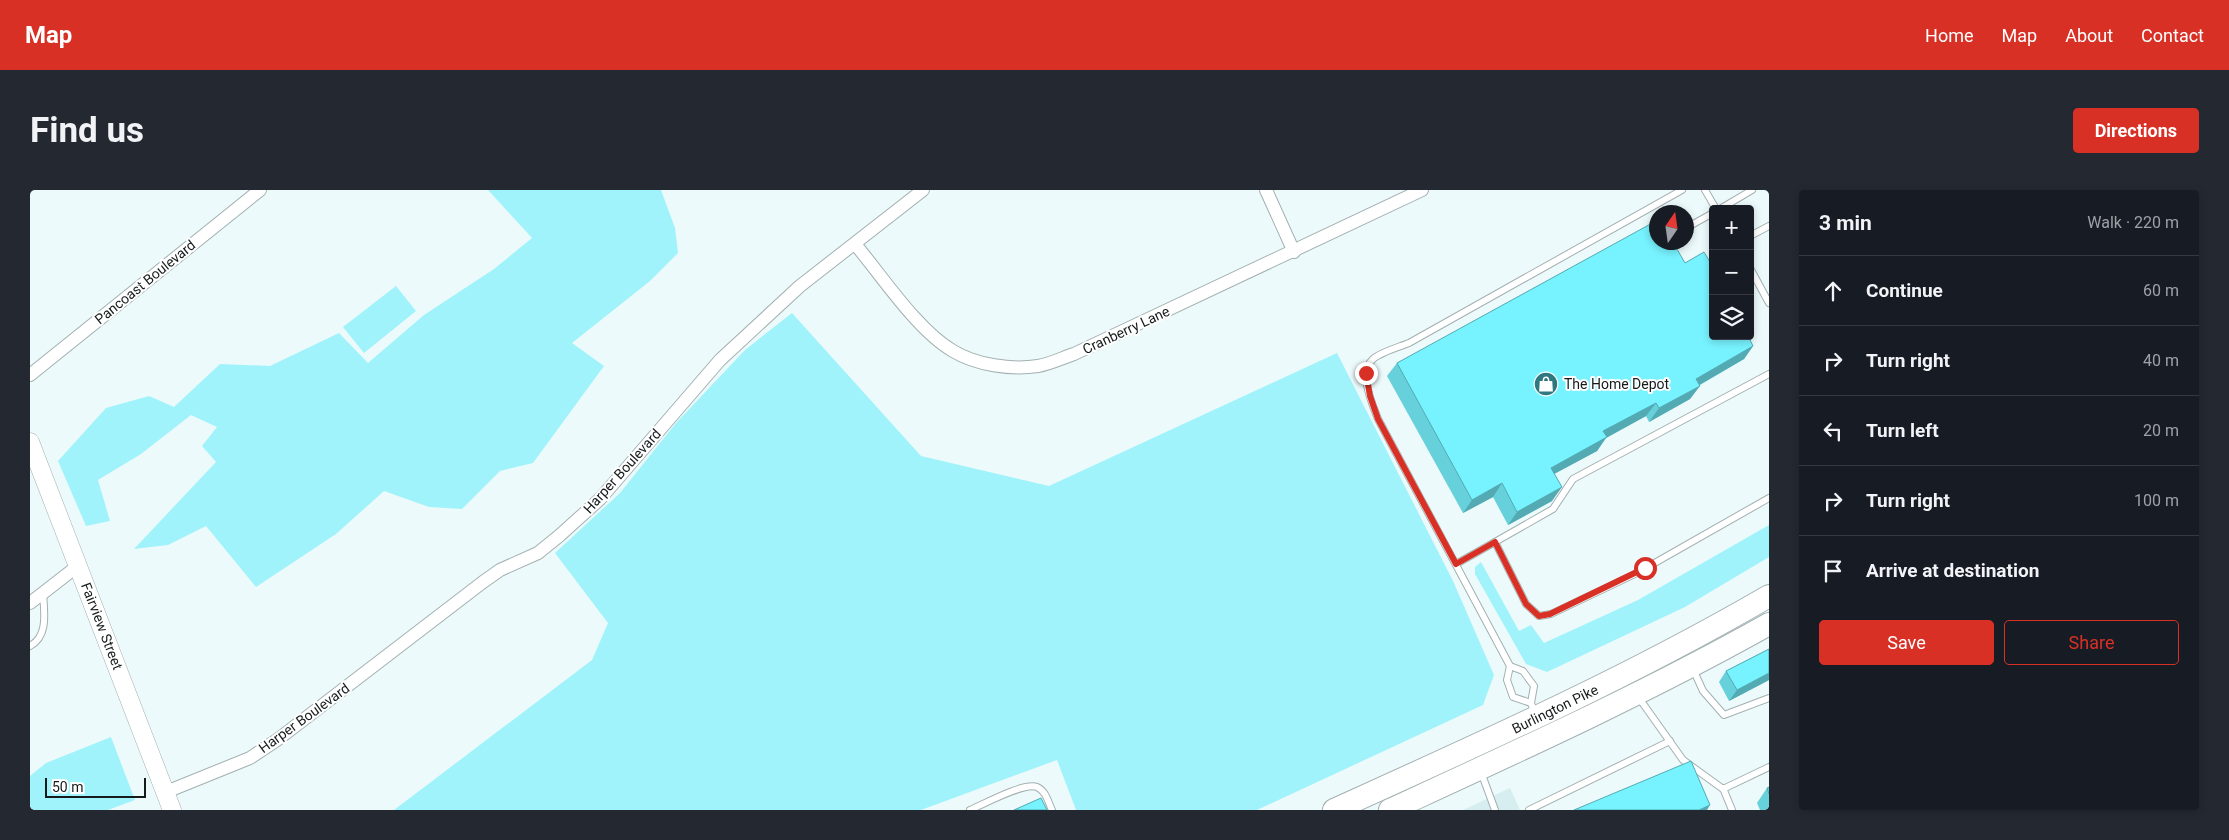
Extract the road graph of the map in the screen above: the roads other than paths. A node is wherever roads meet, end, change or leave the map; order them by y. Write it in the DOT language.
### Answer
graph roads {
  1 [pos="260,190"];
  2 [pos="922,190"];
  3 [pos="1266,190"];
  4 [pos="1422,190"];
  5 [pos="1682,190"];
  6 [pos="1705,190"];
  7 [pos="1752,190"];
  8 [pos="1715,205"];
  9 [pos="1725,205"];
  10 [pos="1709,215"];
  11 [pos="1694,224"];
  12 [pos="1769,226"];
  13 [pos="1754,234"];
  14 [pos="856,244"];
  15 [pos="1294,252"];
  16 [pos="1754,275"];
  17 [pos="1769,303"];
  18 [pos="1769,374"];
  19 [pos="30,375"];
  20 [pos="30,442"];
  21 [pos="1769,498"];
  22 [pos="1495,542"];
  23 [pos="1456,564"];
  24 [pos="79,565"];
  25 [pos="43,593"];
  26 [pos="1769,596"];
  27 [pos="30,604"];
  28 [pos="1769,624"];
  29 [pos="30,646"];
  30 [pos="1510,666"];
  31 [pos="1692,667"];
  32 [pos="1636,695"];
  33 [pos="1769,698"];
  34 [pos="1534,711"];
  35 [pos="1670,741"];
  36 [pos="1769,767"];
  37 [pos="1479,769"];
  38 [pos="1723,788"];
  39 [pos="166,792"];
  40 [pos="172,810"];
  41 [pos="970,810"];
  42 [pos="1052,810"];
  43 [pos="1334,810"];
  44 [pos="1390,810"];
  45 [pos="1495,810"];
  46 [pos="1529,810"];
  47 [pos="1732,810"];
  1 -- 19 [label="street, Pancoast Boulevard"];
  2 -- 14 [label="street, Harper Boulevard"];
  3 -- 15 [label="street"];
  4 -- 15 [label="street, Cranberry Lane"];
  5 -- 23 [label="lane"];
  6 -- 8 [label="lane"];
  7 -- 9 [label="lane"];
  10 -- 11 [label="lane"];
  12 -- 13 [label="lane"];
  14 -- 15 [label="street, Cranberry Lane"];
  14 -- 39 [label="street, Harper Boulevard"];
  16 -- 17 [label="lane"];
  18 -- 22 [label="lane"];
  20 -- 24 [label="street, Fairview Street"];
  21 -- 22 [label="lane"];
  22 -- 23 [label="lane"];
  23 -- 30 [label="lane"];
  24 -- 25 [label="street"];
  24 -- 39 [label="street, Fairview Street"];
  25 -- 27 [label="street"];
  25 -- 29 [label="lane"];
  26 -- 34 [label="highway, Burlington Pike"];
  28 -- 31 [label="highway, Burlington Pike"];
  30 -- 34 [label="lane"];
  30 -- 34 [label="lane"];
  31 -- 32 [label="highway, Burlington Pike"];
  31 -- 33 [label="lane"];
  32 -- 35 [label="lane"];
  32 -- 37 [label="highway, Burlington Pike"];
  34 -- 43 [label="highway, Burlington Pike"];
  35 -- 38 [label="lane"];
  35 -- 46 [label="lane"];
  36 -- 38 [label="lane"];
  37 -- 44 [label="highway, Burlington Pike"];
  37 -- 45 [label="lane"];
  38 -- 47 [label="lane"];
  39 -- 40 [label="street, Fairview Street"];
  41 -- 42 [label="lane"];
}
